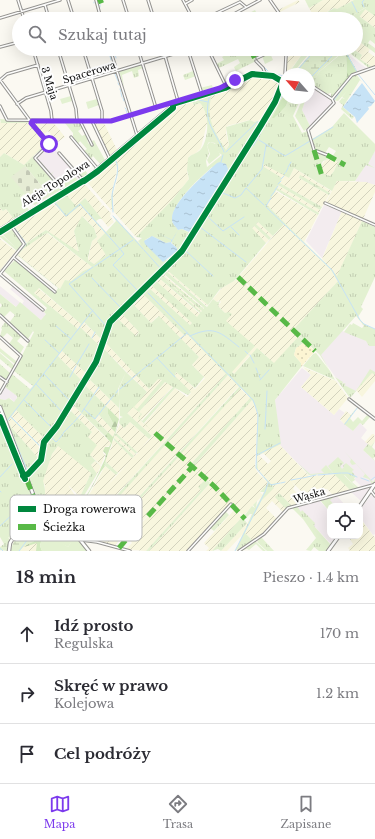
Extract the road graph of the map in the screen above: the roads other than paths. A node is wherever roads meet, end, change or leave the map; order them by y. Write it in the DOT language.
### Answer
graph roads {
  1 [pos="18,0"];
  2 [pos="60,0"];
  3 [pos="68,0"];
  4 [pos="96,0"];
  5 [pos="123,0"];
  6 [pos="148,0"];
  7 [pos="183,0"];
  8 [pos="192,0"];
  9 [pos="260,0"];
  10 [pos="270,0"];
  11 [pos="240,1"];
  12 [pos="255,1"];
  13 [pos="185,4"];
  14 [pos="45,5"];
  15 [pos="246,6"];
  16 [pos="22,12"];
  17 [pos="47,12"];
  18 [pos="72,12"];
  19 [pos="99,12"];
  20 [pos="127,12"];
  21 [pos="152,12"];
  22 [pos="189,12"];
  23 [pos="218,12"];
  24 [pos="237,12"];
  25 [pos="278,12"];
  26 [pos="12,15"];
  27 [pos="0,18"];
  28 [pos="12,44"];
  29 [pos="0,47"];
  30 [pos="35,56"];
  31 [pos="60,56"];
  32 [pos="85,56"];
  33 [pos="112,56"];
  34 [pos="140,56"];
  35 [pos="191,56"];
  36 [pos="211,56"];
  37 [pos="261,56"];
  38 [pos="286,56"];
  39 [pos="165,57"];
  40 [pos="257,58"];
  41 [pos="256,61"];
  42 [pos="142,64"];
  43 [pos="38,65"];
  44 [pos="375,67"];
  45 [pos="285,68"];
  46 [pos="117,71"];
  47 [pos="265,73"];
  48 [pos="279,77"];
  49 [pos="92,79"];
  50 [pos="0,80"];
  51 [pos="69,86"];
  52 [pos="226,86"];
  53 [pos="315,88"];
  54 [pos="46,92"];
  55 [pos="202,94"];
  56 [pos="332,99"];
  57 [pos="178,101"];
  58 [pos="17,104"];
  59 [pos="171,104"];
  60 [pos="0,106"];
  61 [pos="156,108"];
  62 [pos="130,116"];
  63 [pos="30,120"];
  64 [pos="52,121"];
  65 [pos="77,121"];
  66 [pos="80,121"];
  67 [pos="92,121"];
  68 [pos="102,121"];
  69 [pos="32,122"];
  70 [pos="136,135"];
  71 [pos="71,137"];
  72 [pos="92,145"];
  73 [pos="59,153"];
  74 [pos="327,155"];
  75 [pos="109,158"];
  76 [pos="97,168"];
  77 [pos="82,179"];
  78 [pos="63,190"];
  79 [pos="325,203"];
  80 [pos="9,223"];
  81 [pos="375,225"];
  82 [pos="0,229"];
  83 [pos="14,258"];
  84 [pos="0,274"];
  85 [pos="55,292"];
  86 [pos="43,310"];
  87 [pos="0,316"];
  88 [pos="0,337"];
  89 [pos="28,341"];
  90 [pos="0,377"];
  91 [pos="7,382"];
  92 [pos="0,393"];
  93 [pos="349,399"];
  94 [pos="0,407"];
  95 [pos="375,419"];
  96 [pos="374,485"];
  97 [pos="371,491"];
  98 [pos="34,495"];
  99 [pos="375,496"];
  100 [pos="362,503"];
  101 [pos="231,504"];
  102 [pos="337,539"];
  103 [pos="12,541"];
  104 [pos="82,541"];
  105 [pos="90,541"];
  106 [pos="8,551"];
  107 [pos="89,551"];
  108 [pos="130,551"];
  109 [pos="188,551"];
  110 [pos="239,551"];
  111 [pos="328,551"];
  1 -- 16 [label="street"];
  2 -- 14 [label="street"];
  3 -- 18 [label="street"];
  4 -- 19 [label="street"];
  5 -- 20 [label="street"];
  6 -- 21 [label="street"];
  7 -- 13 [label="street"];
  8 -- 13 [label="street"];
  9 -- 12 [label="street"];
  10 -- 25 [label="street"];
  11 -- 15 [label="street"];
  11 -- 23 [label="street"];
  12 -- 15 [label="street"];
  13 -- 22 [label="street"];
  14 -- 16 [label="street"];
  14 -- 17 [label="street"];
  15 -- 24 [label="street"];
  26 -- 27 [label="street"];
  28 -- 29 [label="street"];
  30 -- 43 [label="street, 3 Maja"];
  31 -- 51 [label="street"];
  32 -- 49 [label="street"];
  33 -- 46 [label="street"];
  34 -- 42 [label="street"];
  35 -- 55 [label="street"];
  36 -- 52 [label="street"];
  37 -- 40 [label="street"];
  38 -- 45 [label="street"];
  39 -- 42 [label="street, Spacerowa"];
  39 -- 57 [label="street"];
  41 -- 47 [label="street"];
  42 -- 46 [label="street, Spacerowa"];
  42 -- 61 [label="street"];
  43 -- 50 [label="street"];
  43 -- 54 [label="street, 3 Maja"];
  44 -- 56 [label="street"];
  46 -- 49 [label="street, Spacerowa"];
  46 -- 62 [label="street"];
  47 -- 48 [label="street"];
  47 -- 52 [label="street"];
  49 -- 51 [label="street, Spacerowa"];
  49 -- 68 [label="street"];
  50 -- 58 [label="street"];
  51 -- 54 [label="street, Spacerowa"];
  51 -- 65 [label="street"];
  52 -- 55 [label="street"];
  53 -- 56 [label="street"];
  54 -- 58 [label="street, Spacerowa"];
  54 -- 64 [label="street, 3 Maja"];
  55 -- 57 [label="street"];
  56 -- 74 [label="street"];
  57 -- 59 [label="street"];
  58 -- 63 [label="street"];
  59 -- 61 [label="street"];
  59 -- 70 [label="street, Aleja Topolowa"];
  60 -- 63 [label="street"];
  61 -- 62 [label="street"];
  62 -- 68 [label="street"];
  62 -- 70 [label="street"];
  63 -- 69 [label="street"];
  64 -- 65 [label="street"];
  64 -- 69 [label="street"];
  65 -- 66 [label="street"];
  66 -- 67 [label="street"];
  66 -- 72 [label="street"];
  67 -- 68 [label="street"];
  67 -- 75 [label="street"];
  69 -- 78 [label="street"];
  70 -- 75 [label="street, Aleja Topolowa"];
  71 -- 76 [label="street"];
  73 -- 77 [label="street"];
  75 -- 76 [label="street, Aleja Topolowa"];
  76 -- 77 [label="street, Aleja Topolowa"];
  77 -- 78 [label="street, Aleja Topolowa"];
  78 -- 80 [label="street, Aleja Topolowa"];
  79 -- 81 [label="street"];
  80 -- 82 [label="street, Aleja Topolowa"];
  80 -- 83 [label="street"];
  83 -- 84 [label="street"];
  83 -- 85 [label="street"];
  84 -- 86 [label="street"];
  87 -- 89 [label="street"];
  88 -- 91 [label="street"];
  90 -- 91 [label="street"];
  91 -- 92 [label="street"];
  93 -- 95 [label="street"];
  94 -- 98 [label="street"];
  96 -- 97 [label="street"];
  96 -- 110 [label="street, Wąska"];
  97 -- 99 [label="street"];
  97 -- 100 [label="street"];
  101 -- 109 [label="street"];
  102 -- 111 [label="street"];
  103 -- 106 [label="street"];
  104 -- 107 [label="street"];
  105 -- 108 [label="street"];
}
